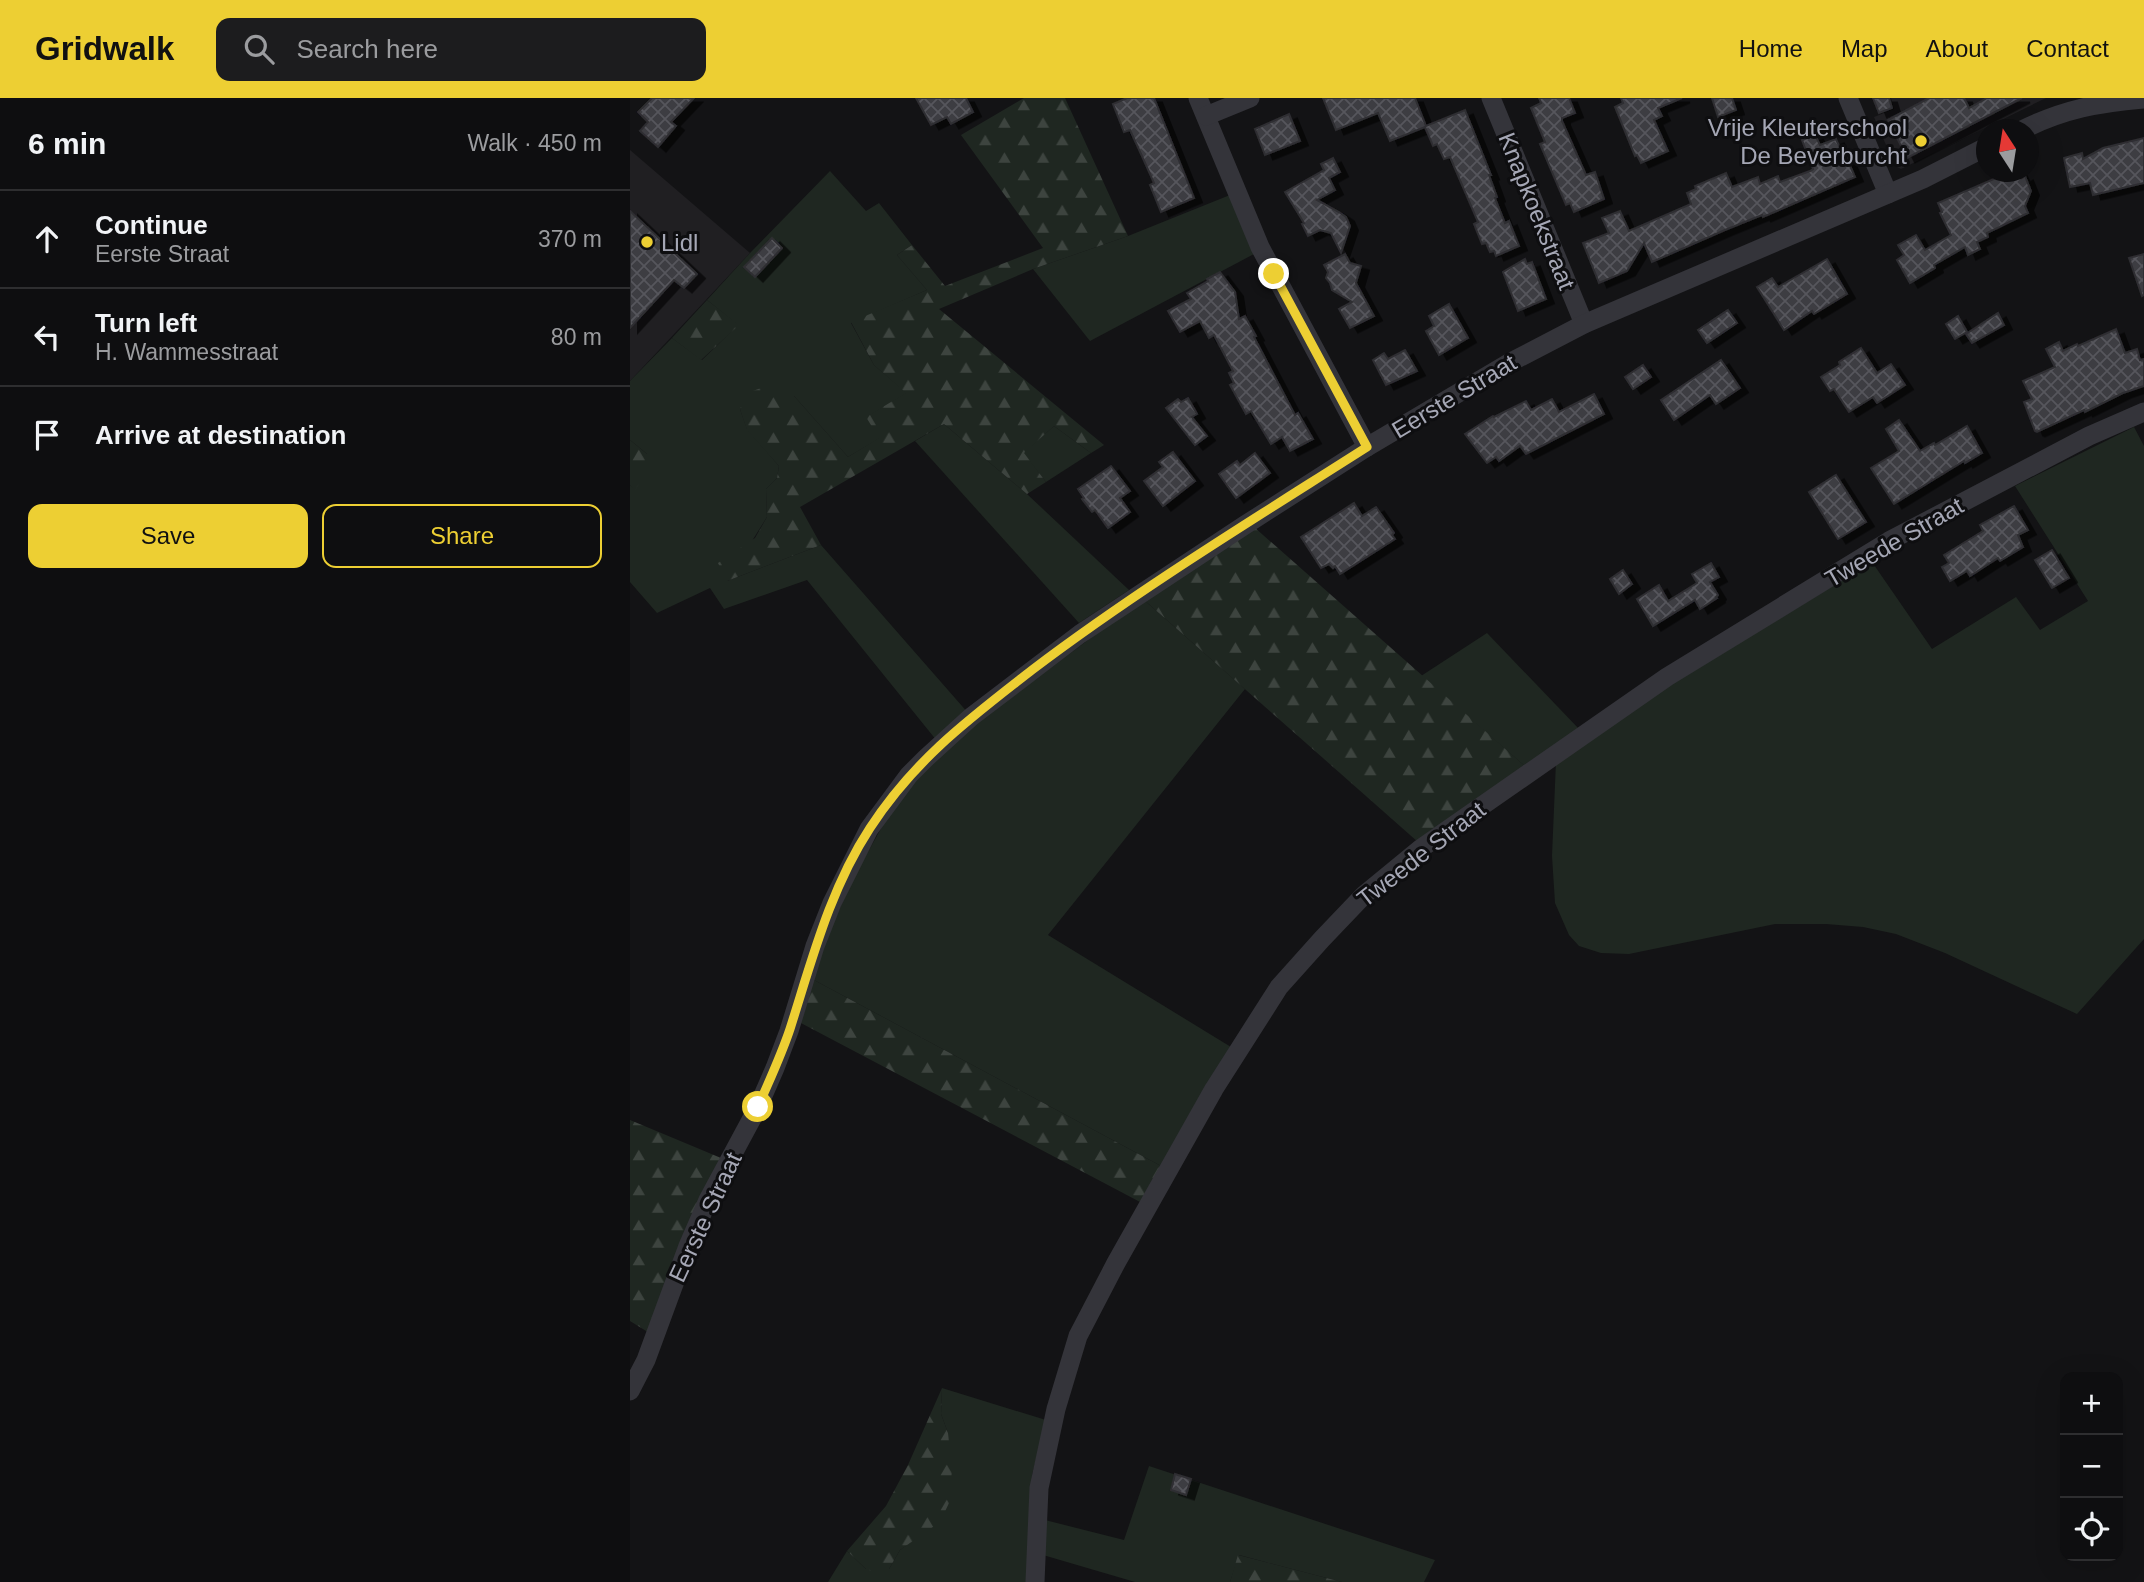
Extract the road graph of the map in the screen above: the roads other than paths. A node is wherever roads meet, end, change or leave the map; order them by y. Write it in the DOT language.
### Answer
graph roads {
  1 [pos="1250,98"];
  2 [pos="1491,98"];
  3 [pos="1848,98"];
  4 [pos="2144,99"];
  5 [pos="1202,107"];
  6 [pos="2039,121"];
  7 [pos="1976,152"];
  8 [pos="1888,194"];
  9 [pos="1584,324"];
  10 [pos="2144,412"];
  11 [pos="1367,447"];
  12 [pos="630,1391"];
  13 [pos="1035,1582"];
  1 -- 5 [label="street"];
  2 -- 9 [label="street, Knapkoekstraat"];
  3 -- 8 [label="street"];
  4 -- 6 [label="street"];
  5 -- 11 [label="street"];
  7 -- 8 [label="street, Eerste Straat"];
  8 -- 9 [label="street, Eerste Straat"];
  9 -- 11 [label="street, Eerste Straat"];
  10 -- 13 [label="street, Tweede Straat"];
  11 -- 12 [label="street, Eerste Straat"];
}
